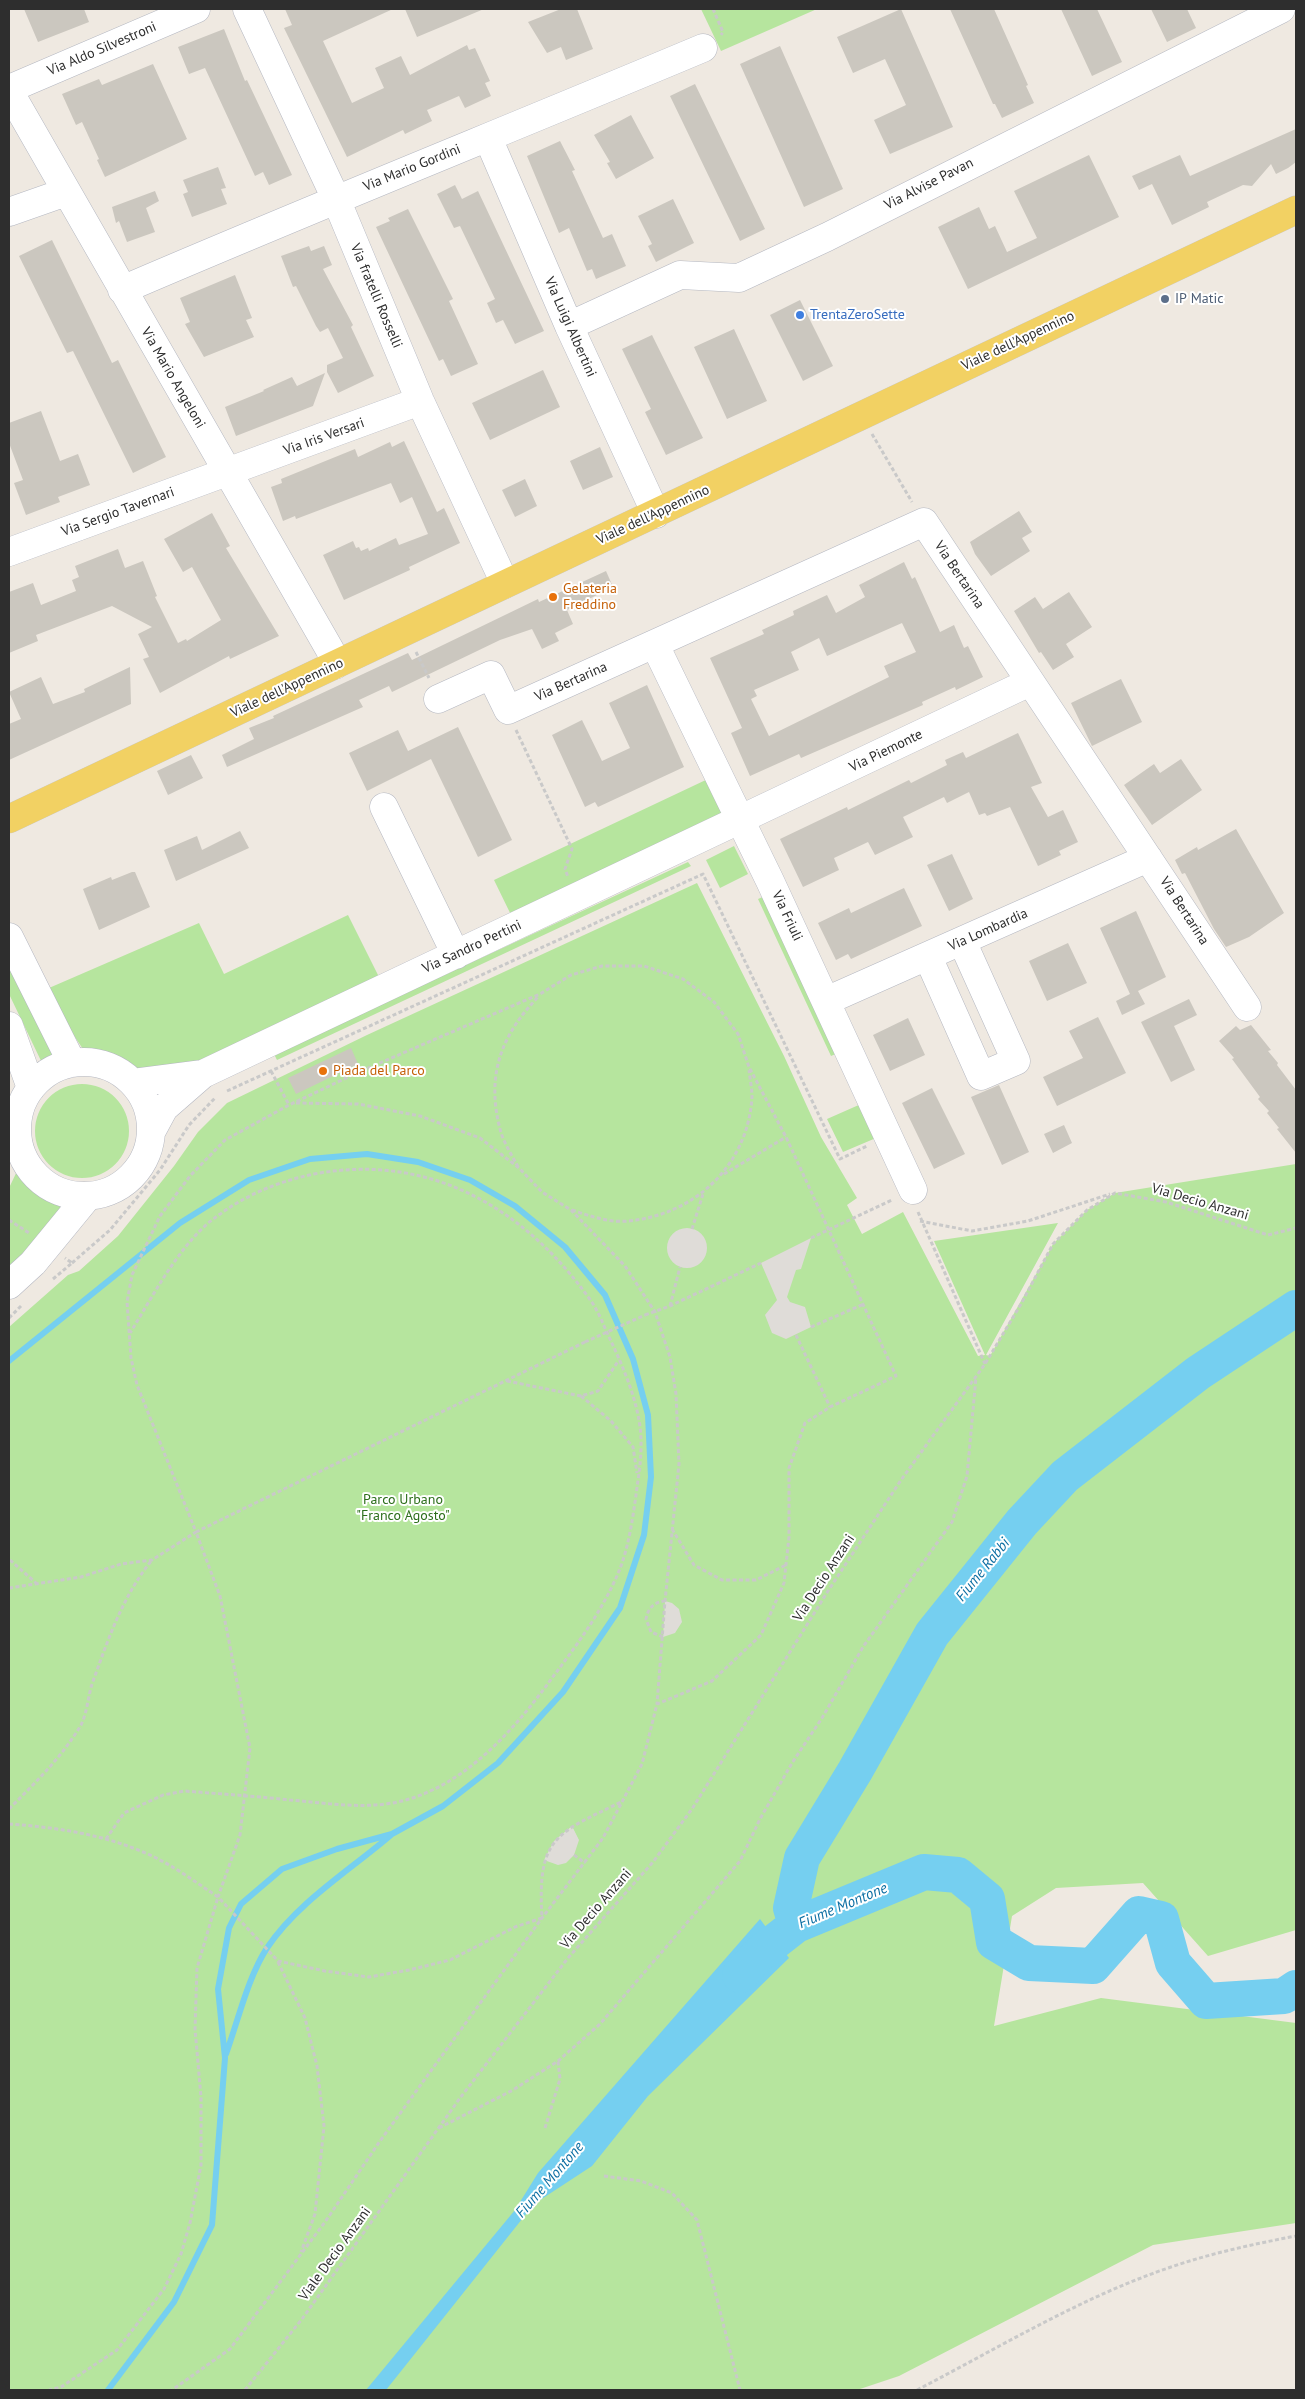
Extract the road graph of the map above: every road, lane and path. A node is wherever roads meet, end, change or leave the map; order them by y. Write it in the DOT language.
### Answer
graph roads {
  1 [pos="196,9"];
  2 [pos="247,9"];
  3 [pos="1281,9"];
  4 [pos="703,48"];
  5 [pos="9,90"];
  6 [pos="488,138"];
  7 [pos="66,192"];
  8 [pos="336,198"];
  9 [pos="1296,210"];
  10 [pos="9,212"];
  11 [pos="122,290"];
  12 [pos="569,326"];
  13 [pos="420,401"];
  14 [pos="861,414"];
  15 [pos="228,472"];
  16 [pos="656,514"];
  17 [pos="924,522"];
  18 [pos="9,552"];
  19 [pos="503,585"];
  20 [pos="407,632"];
  21 [pos="656,644"];
  22 [pos="335,665"];
  23 [pos="1030,682"];
  24 [pos="438,699"];
  25 [pos="508,710"];
  26 [pos="384,807"];
  27 [pos="9,818"];
  28 [pos="742,820"];
  29 [pos="1148,858"];
  30 [pos="578,897"];
  31 [pos="9,937"];
  32 [pos="962,941"];
  33 [pos="456,955"];
  34 [pos="928,957"];
  35 [pos="540,994"];
  36 [pos="826,1001"];
  37 [pos="1247,1007"];
  38 [pos="9,1026"];
  39 [pos="72,1063"];
  40 [pos="749,1067"];
  41 [pos="271,1071"];
  42 [pos="133,1083"];
  43 [pos="210,1085"];
  44 [pos="31,1088"];
  45 [pos="224,1092"];
  46 [pos="295,1103"];
  47 [pos="289,1105"];
  48 [pos="151,1132"];
  49 [pos="889,1136"];
  50 [pos="786,1137"];
  51 [pos="14,1161"];
  52 [pos="519,1168"];
  53 [pos="722,1175"];
  54 [pos="913,1190"];
  55 [pos="1115,1193"];
  56 [pos="703,1194"];
  57 [pos="88,1196"];
  58 [pos="572,1210"];
  59 [pos="920,1221"];
  60 [pos="1296,1228"];
  61 [pos="692,1229"];
  62 [pos="828,1230"];
  63 [pos="811,1238"];
  64 [pos="72,1263"];
  65 [pos="760,1263"];
  66 [pos="680,1267"];
  67 [pos="9,1285"];
  68 [pos="864,1304"];
  69 [pos="670,1306"];
  70 [pos="654,1312"];
  71 [pos="811,1328"];
  72 [pos="796,1334"];
  73 [pos="129,1335"];
  74 [pos="619,1360"];
  75 [pos="985,1364"];
  76 [pos="976,1375"];
  77 [pos="506,1381"];
  78 [pos="581,1396"];
  79 [pos="830,1407"];
  80 [pos="638,1478"];
  81 [pos="672,1528"];
  82 [pos="196,1532"];
  83 [pos="10,1560"];
  84 [pos="152,1560"];
  85 [pos="786,1565"];
  86 [pos="36,1584"];
  87 [pos="9,1588"];
  88 [pos="665,1601"];
  89 [pos="663,1637"];
  90 [pos="658,1704"];
  91 [pos="245,1796"];
  92 [pos="624,1801"];
  93 [pos="9,1809"];
  94 [pos="9,1824"];
  95 [pos="106,1839"];
  96 [pos="574,1855"];
  97 [pos="585,1863"];
  98 [pos="218,1897"];
  99 [pos="542,1918"];
  100 [pos="278,1961"];
  101 [pos="558,2061"];
  102 [pos="545,2128"];
  103 [pos="439,2129"];
  104 [pos="604,2176"];
  105 [pos="1296,2236"];
  106 [pos="299,2257"];
  107 [pos="49,2390"];
  108 [pos="172,2390"];
  109 [pos="245,2390"];
  110 [pos="740,2390"];
  111 [pos="917,2390"];
  1 -- 5 [label="street, Via Aldo Silvestroni"];
  2 -- 8 [label="street, Via fratelli Rosselli"];
  3 -- 12 [label="street, Via Alvise Pavan"];
  4 -- 6 [label="street, Via Mario Gordini"];
  5 -- 7 [label="street, Via Mario Angeloni"];
  6 -- 8 [label="street, Via Mario Gordini"];
  6 -- 12 [label="street, Via Luigi Albertini"];
  7 -- 10 [label="street"];
  7 -- 11 [label="street, Via Mario Angeloni"];
  8 -- 11 [label="street, Via Mario Gordini"];
  8 -- 13 [label="street, Via fratelli Rosselli"];
  9 -- 14 [label="main road, Viale dell'Appennino"];
  11 -- 15 [label="street, Via Mario Angeloni"];
  12 -- 16 [label="street, Via Luigi Albertini"];
  13 -- 15 [label="street, Via Iris Versari"];
  13 -- 19 [label="street, Via fratelli Rosselli"];
  14 -- 16 [label="main road, Viale dell'Appennino"];
  14 -- 17 [label="path"];
  15 -- 18 [label="street, Via Sergio Tavernari"];
  15 -- 22 [label="street, Via Mario Angeloni"];
  16 -- 19 [label="main road, Viale dell'Appennino"];
  17 -- 21 [label="street, Via Bertarina"];
  17 -- 23 [label="street, Via Bertarina"];
  19 -- 20 [label="main road, Viale dell'Appennino"];
  20 -- 22 [label="main road, Viale dell'Appennino"];
  20 -- 24 [label="path"];
  21 -- 25 [label="street, Via Bertarina"];
  21 -- 28 [label="street, Via Friuli"];
  22 -- 27 [label="main road, Viale dell'Appennino"];
  23 -- 28 [label="street, Via Piemonte"];
  23 -- 29 [label="street, Via Bertarina"];
  24 -- 25 [label="street"];
  25 -- 30 [label="path"];
  26 -- 33 [label="street"];
  28 -- 30 [label="street, Via Sandro Pertini"];
  28 -- 36 [label="street, Via Friuli"];
  29 -- 32 [label="street, Via Lombardia"];
  29 -- 37 [label="street, Via Bertarina"];
  30 -- 33 [label="street, Via Sandro Pertini"];
  31 -- 39 [label="street"];
  32 -- 34 [label="street, Via Lombardia"];
  32 -- 34 [label="street"];
  33 -- 43 [label="street, Via Sandro Pertini"];
  34 -- 36 [label="street, Via Lombardia"];
  35 -- 40 [label="path"];
  35 -- 46 [label="path"];
  35 -- 52 [label="path"];
  36 -- 49 [label="street, Via Friuli"];
  38 -- 44 [label="street"];
  39 -- 42 [label="street"];
  39 -- 44 [label="street"];
  40 -- 50 [label="path"];
  40 -- 53 [label="path"];
  41 -- 45 [label="path"];
  41 -- 47 [label="path"];
  41 -- 49 [label="path"];
  42 -- 43 [label="street, Via Sandro Pertini"];
  42 -- 48 [label="street"];
  43 -- 48 [label="street, Via Sandro Pertini"];
  43 -- 64 [label="path"];
  44 -- 51 [label="street"];
  46 -- 47 [label="path"];
  46 -- 52 [label="path"];
  47 -- 73 [label="path"];
  48 -- 57 [label="street"];
  49 -- 54 [label="street, Via Friuli"];
  50 -- 53 [label="path"];
  50 -- 62 [label="path"];
  51 -- 57 [label="street"];
  52 -- 58 [label="path"];
  53 -- 56 [label="path"];
  54 -- 59 [label="path"];
  54 -- 62 [label="path"];
  55 -- 59 [label="path"];
  55 -- 60 [label="path, Via Decio Anzani"];
  55 -- 75 [label="path, Via Decio Anzani"];
  56 -- 58 [label="path"];
  56 -- 61 [label="path"];
  57 -- 67 [label="street"];
  58 -- 70 [label="path"];
  59 -- 75 [label="path"];
  62 -- 63 [label="path"];
  62 -- 68 [label="path"];
  65 -- 69 [label="path"];
  66 -- 69 [label="path"];
  68 -- 71 [label="path"];
  68 -- 79 [label="path"];
  69 -- 70 [label="path"];
  70 -- 77 [label="path, bridge"];
  70 -- 81 [label="path"];
  72 -- 79 [label="path"];
  73 -- 74 [label="path"];
  73 -- 82 [label="path"];
  74 -- 78 [label="path"];
  74 -- 80 [label="path"];
  75 -- 76 [label="path, Via Decio Anzani"];
  76 -- 101 [label="path"];
  76 -- 103 [label="path, Via Decio Anzani"];
  77 -- 78 [label="path"];
  77 -- 82 [label="path"];
  78 -- 80 [label="path"];
  79 -- 85 [label="path"];
  80 -- 91 [label="path"];
  81 -- 85 [label="path"];
  81 -- 88 [label="path"];
  82 -- 84 [label="path"];
  82 -- 91 [label="path"];
  83 -- 86 [label="path"];
  84 -- 86 [label="path"];
  84 -- 93 [label="path"];
  85 -- 90 [label="path"];
  86 -- 87 [label="path"];
  88 -- 89 [label="path"];
  88 -- 89 [label="path"];
  89 -- 90 [label="path"];
  90 -- 92 [label="path"];
  91 -- 95 [label="path"];
  91 -- 98 [label="path"];
  92 -- 97 [label="path"];
  92 -- 99 [label="path"];
  94 -- 95 [label="path"];
  95 -- 98 [label="path"];
  96 -- 97 [label="path"];
  97 -- 99 [label="path"];
  98 -- 100 [label="path"];
  98 -- 107 [label="path"];
  99 -- 100 [label="path"];
  99 -- 106 [label="path"];
  100 -- 106 [label="path"];
  101 -- 102 [label="path"];
  101 -- 103 [label="path"];
  103 -- 109 [label="path, Viale Decio Anzani"];
  104 -- 110 [label="path"];
  105 -- 111 [label="path"];
  106 -- 108 [label="path"];
}
